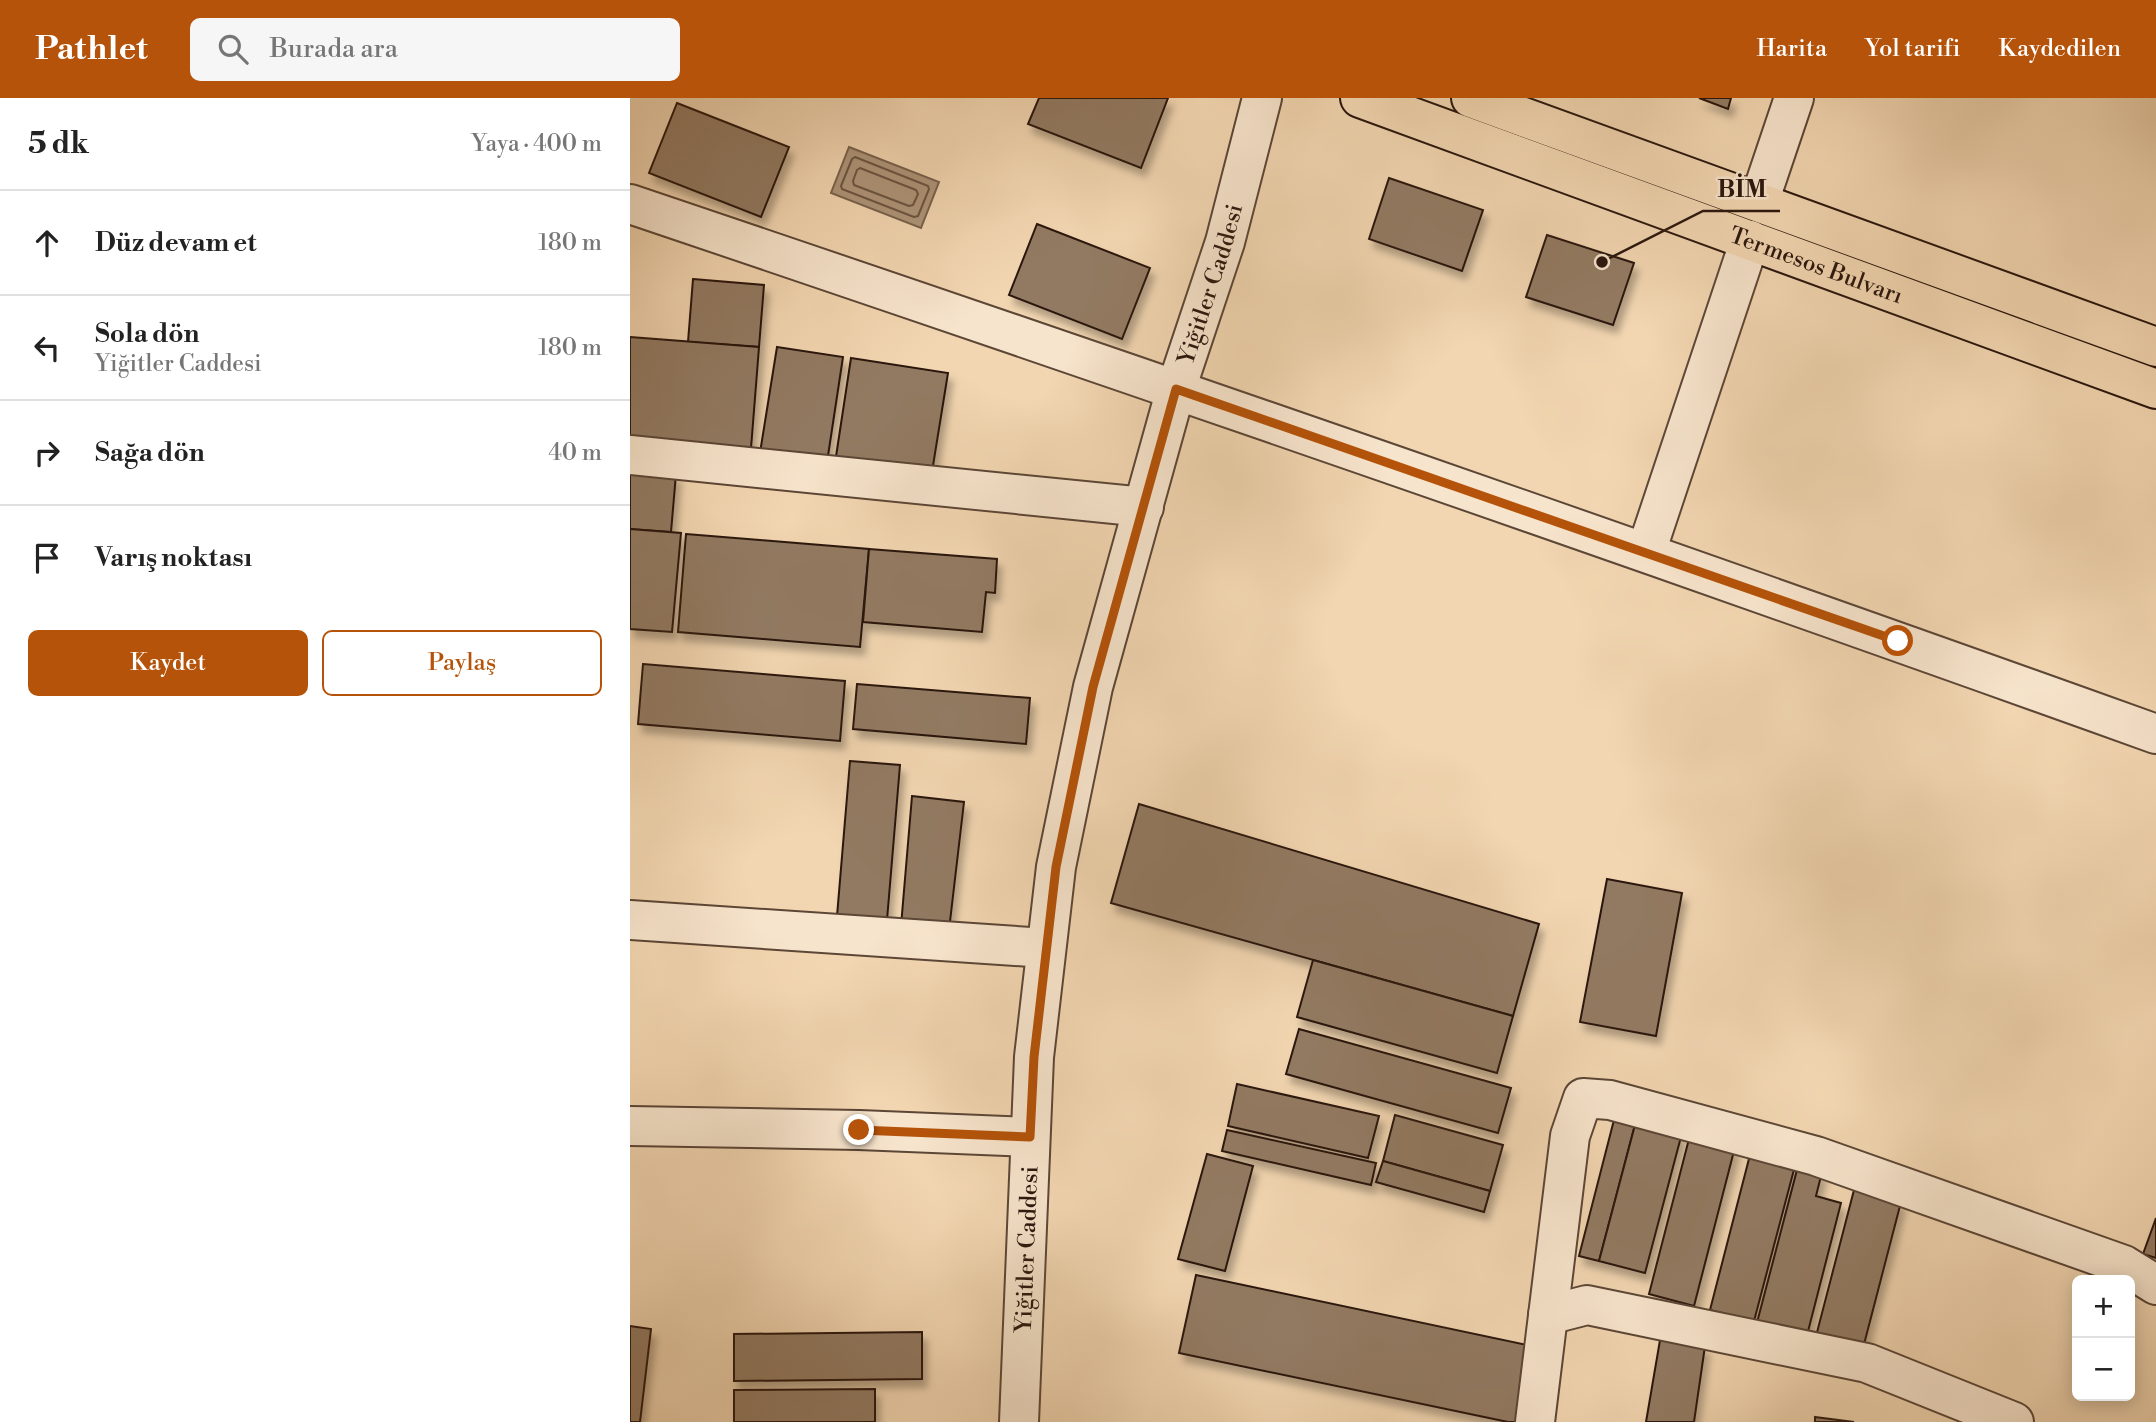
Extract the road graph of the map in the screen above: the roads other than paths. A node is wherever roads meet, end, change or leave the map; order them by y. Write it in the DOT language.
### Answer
graph roads {
  1 [pos="1262,98"];
  2 [pos="1360,98"];
  3 [pos="1471,98"];
  4 [pos="1794,98"];
  5 [pos="1759,202"];
  6 [pos="630,204"];
  7 [pos="1750,240"];
  8 [pos="2156,347"];
  9 [pos="1176,389"];
  10 [pos="2156,389"];
  11 [pos="630,455"];
  12 [pos="1144,507"];
  13 [pos="1646,552"];
  14 [pos="2156,734"];
  15 [pos="630,920"];
  16 [pos="1046,948"];
  17 [pos="630,1126"];
  18 [pos="1030,1137"];
  19 [pos="2156,1285"];
  20 [pos="1548,1315"];
  21 [pos="1018,1422"];
  22 [pos="1535,1422"];
  23 [pos="2014,1422"];
  1 -- 9 [label="street, Yiğitler Caddesi"];
  2 -- 7 [label="main road, Termesos Bulvarı"];
  3 -- 5 [label="main road, Termesos Bulvarı"];
  4 -- 5 [label="street"];
  5 -- 8 [label="main road, Termesos Bulvarı"];
  6 -- 9 [label="street"];
  7 -- 10 [label="main road, Termesos Bulvarı"];
  7 -- 13 [label="street"];
  9 -- 12 [label="street, Yiğitler Caddesi"];
  9 -- 13 [label="street"];
  11 -- 12 [label="street"];
  12 -- 16 [label="street, Yiğitler Caddesi"];
  13 -- 14 [label="street"];
  15 -- 16 [label="street"];
  16 -- 18 [label="street, Yiğitler Caddesi"];
  17 -- 18 [label="street"];
  18 -- 21 [label="street, Yiğitler Caddesi"];
  19 -- 20 [label="street"];
  20 -- 22 [label="street"];
  20 -- 23 [label="street"];
}
